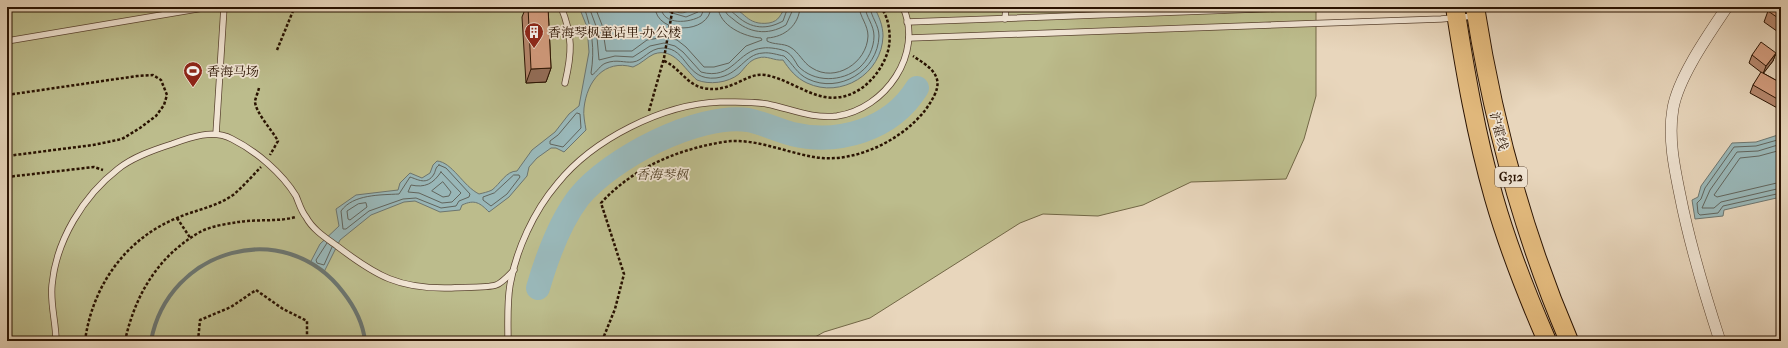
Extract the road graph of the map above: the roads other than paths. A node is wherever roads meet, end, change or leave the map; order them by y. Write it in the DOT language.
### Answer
graph roads {
  1 [pos="209,7"];
  2 [pos="224,7"];
  3 [pos="561,7"];
  4 [pos="903,7"];
  5 [pos="1006,7"];
  6 [pos="1315,7"];
  7 [pos="1728,7"];
  8 [pos="1199,9"];
  9 [pos="1475,11"];
  10 [pos="1456,12"];
  11 [pos="1005,18"];
  12 [pos="908,22"];
  13 [pos="909,38"];
  14 [pos="7,41"];
  15 [pos="565,82"];
  16 [pos="216,134"];
  17 [pos="514,270"];
  18 [pos="56,341"];
  19 [pos="508,341"];
  20 [pos="1547,341"];
  21 [pos="1569,341"];
  22 [pos="1720,341"];
  1 -- 14 [label="lane"];
  2 -- 16 [label="lane"];
  3 -- 15 [label="lane"];
  4 -- 12 [label="lane"];
  5 -- 11 [label="lane"];
  6 -- 8 [label="lane"];
  7 -- 22 [label="street"];
  8 -- 11 [label="lane"];
  9 -- 10 [label="lane"];
  9 -- 21 [label="highway, 沪霍线 / G312"];
  10 -- 13 [label="lane"];
  10 -- 20 [label="highway, 沪霍线 / G312"];
  11 -- 12 [label="lane"];
  12 -- 13 [label="lane"];
  13 -- 17 [label="lane"];
  16 -- 17 [label="lane"];
  16 -- 18 [label="lane"];
  17 -- 19 [label="lane"];
}
